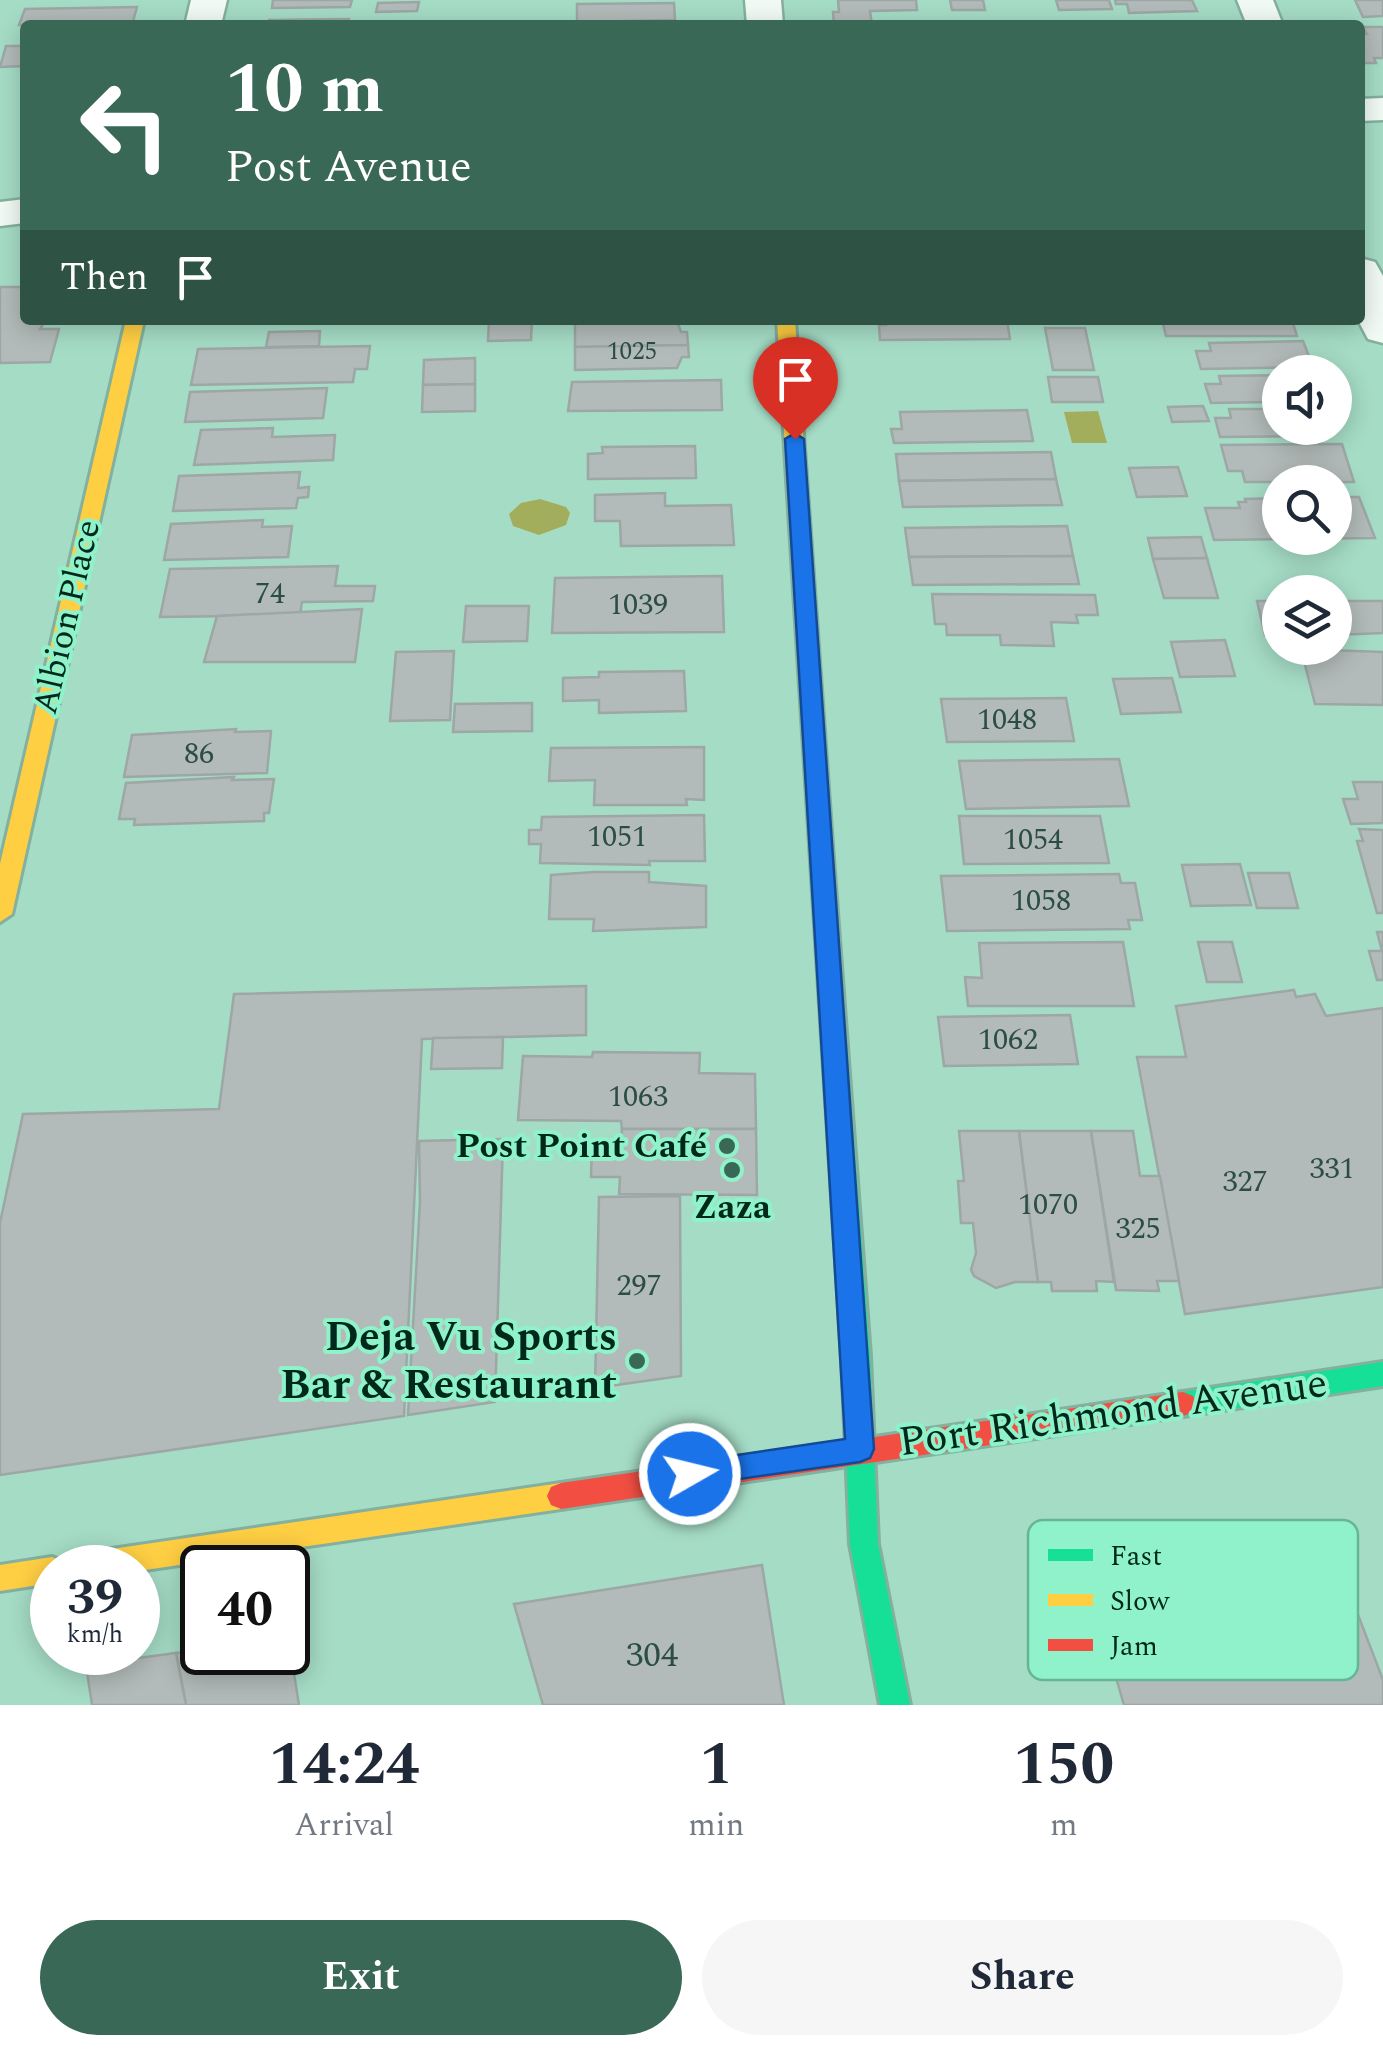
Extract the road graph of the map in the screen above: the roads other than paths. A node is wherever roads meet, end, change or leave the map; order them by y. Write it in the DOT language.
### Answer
graph roads {
  1 [pos="1365,284"];
  2 [pos="134,325"];
  3 [pos="786,325"];
  4 [pos="1383,330"];
  5 [pos="0,914"];
  6 [pos="1383,1374"];
  7 [pos="860,1449"];
  8 [pos="160,1555"];
  9 [pos="30,1573"];
  10 [pos="0,1578"];
  11 [pos="895,1705"];
  1 -- 4 [label="street"];
  2 -- 5 [label="street, Albion Place"];
  3 -- 7 [label="street"];
  6 -- 7 [label="street, Port Richmond Avenue"];
  7 -- 8 [label="street, Port Richmond Avenue"];
  7 -- 11 [label="street"];
  9 -- 10 [label="street"];
}
